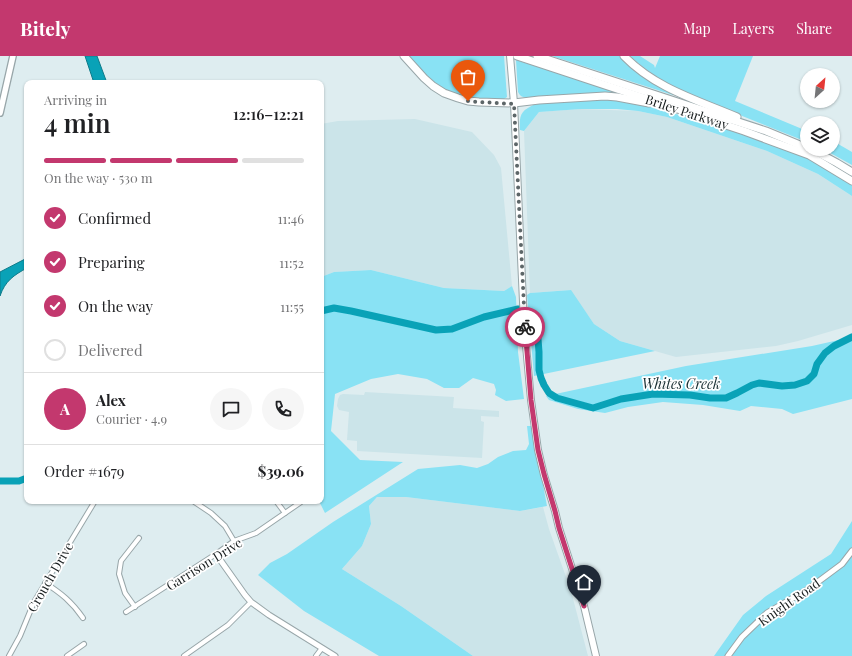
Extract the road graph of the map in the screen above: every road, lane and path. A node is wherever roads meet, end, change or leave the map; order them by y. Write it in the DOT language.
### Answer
graph roads {
  1 [pos="13,56"];
  2 [pos="404,56"];
  3 [pos="510,56"];
  4 [pos="537,56"];
  5 [pos="624,56"];
  6 [pos="520,57"];
  7 [pos="514,104"];
  8 [pos="674,108"];
  9 [pos="0,113"];
  10 [pos="766,131"];
  11 [pos="800,145"];
  12 [pos="824,156"];
  13 [pos="852,172"];
  14 [pos="852,181"];
  15 [pos="93,504"];
  16 [pos="198,504"];
  17 [pos="278,504"];
  18 [pos="298,504"];
  19 [pos="285,513"];
  20 [pos="139,538"];
  21 [pos="234,541"];
  22 [pos="852,551"];
  23 [pos="216,554"];
  24 [pos="45,583"];
  25 [pos="251,602"];
  26 [pos="135,607"];
  27 [pos="126,612"];
  28 [pos="83,618"];
  29 [pos="84,644"];
  30 [pos="322,648"];
  31 [pos="9,656"];
  32 [pos="67,656"];
  33 [pos="184,656"];
  34 [pos="316,656"];
  35 [pos="335,656"];
  36 [pos="596,656"];
  37 [pos="728,656"];
  1 -- 9 [label="main road"];
  2 -- 7 [label="highway"];
  3 -- 7 [label="main road"];
  4 -- 10 [label="highway, Briley Parkway"];
  5 -- 10 [label="highway"];
  6 -- 8 [label="highway, Briley Parkway"];
  7 -- 8 [label="highway"];
  7 -- 36 [label="main road"];
  8 -- 14 [label="highway, Briley Parkway"];
  10 -- 11 [label="highway, Briley Parkway"];
  12 -- 13 [label="highway"];
  15 -- 24 [label="street, Crouch Drive"];
  16 -- 21 [label="street"];
  17 -- 19 [label="street"];
  18 -- 19 [label="street, Garrison Drive"];
  19 -- 21 [label="street, Garrison Drive"];
  20 -- 26 [label="street"];
  21 -- 23 [label="street, Garrison Drive"];
  22 -- 37 [label="street, Knight Road"];
  23 -- 25 [label="street"];
  23 -- 26 [label="street, Garrison Drive"];
  24 -- 28 [label="street"];
  24 -- 31 [label="street, Crouch Drive"];
  25 -- 30 [label="street"];
  25 -- 33 [label="street"];
  26 -- 27 [label="street, Garrison Drive"];
  29 -- 32 [label="street"];
  30 -- 34 [label="street"];
  30 -- 35 [label="street"];
}
